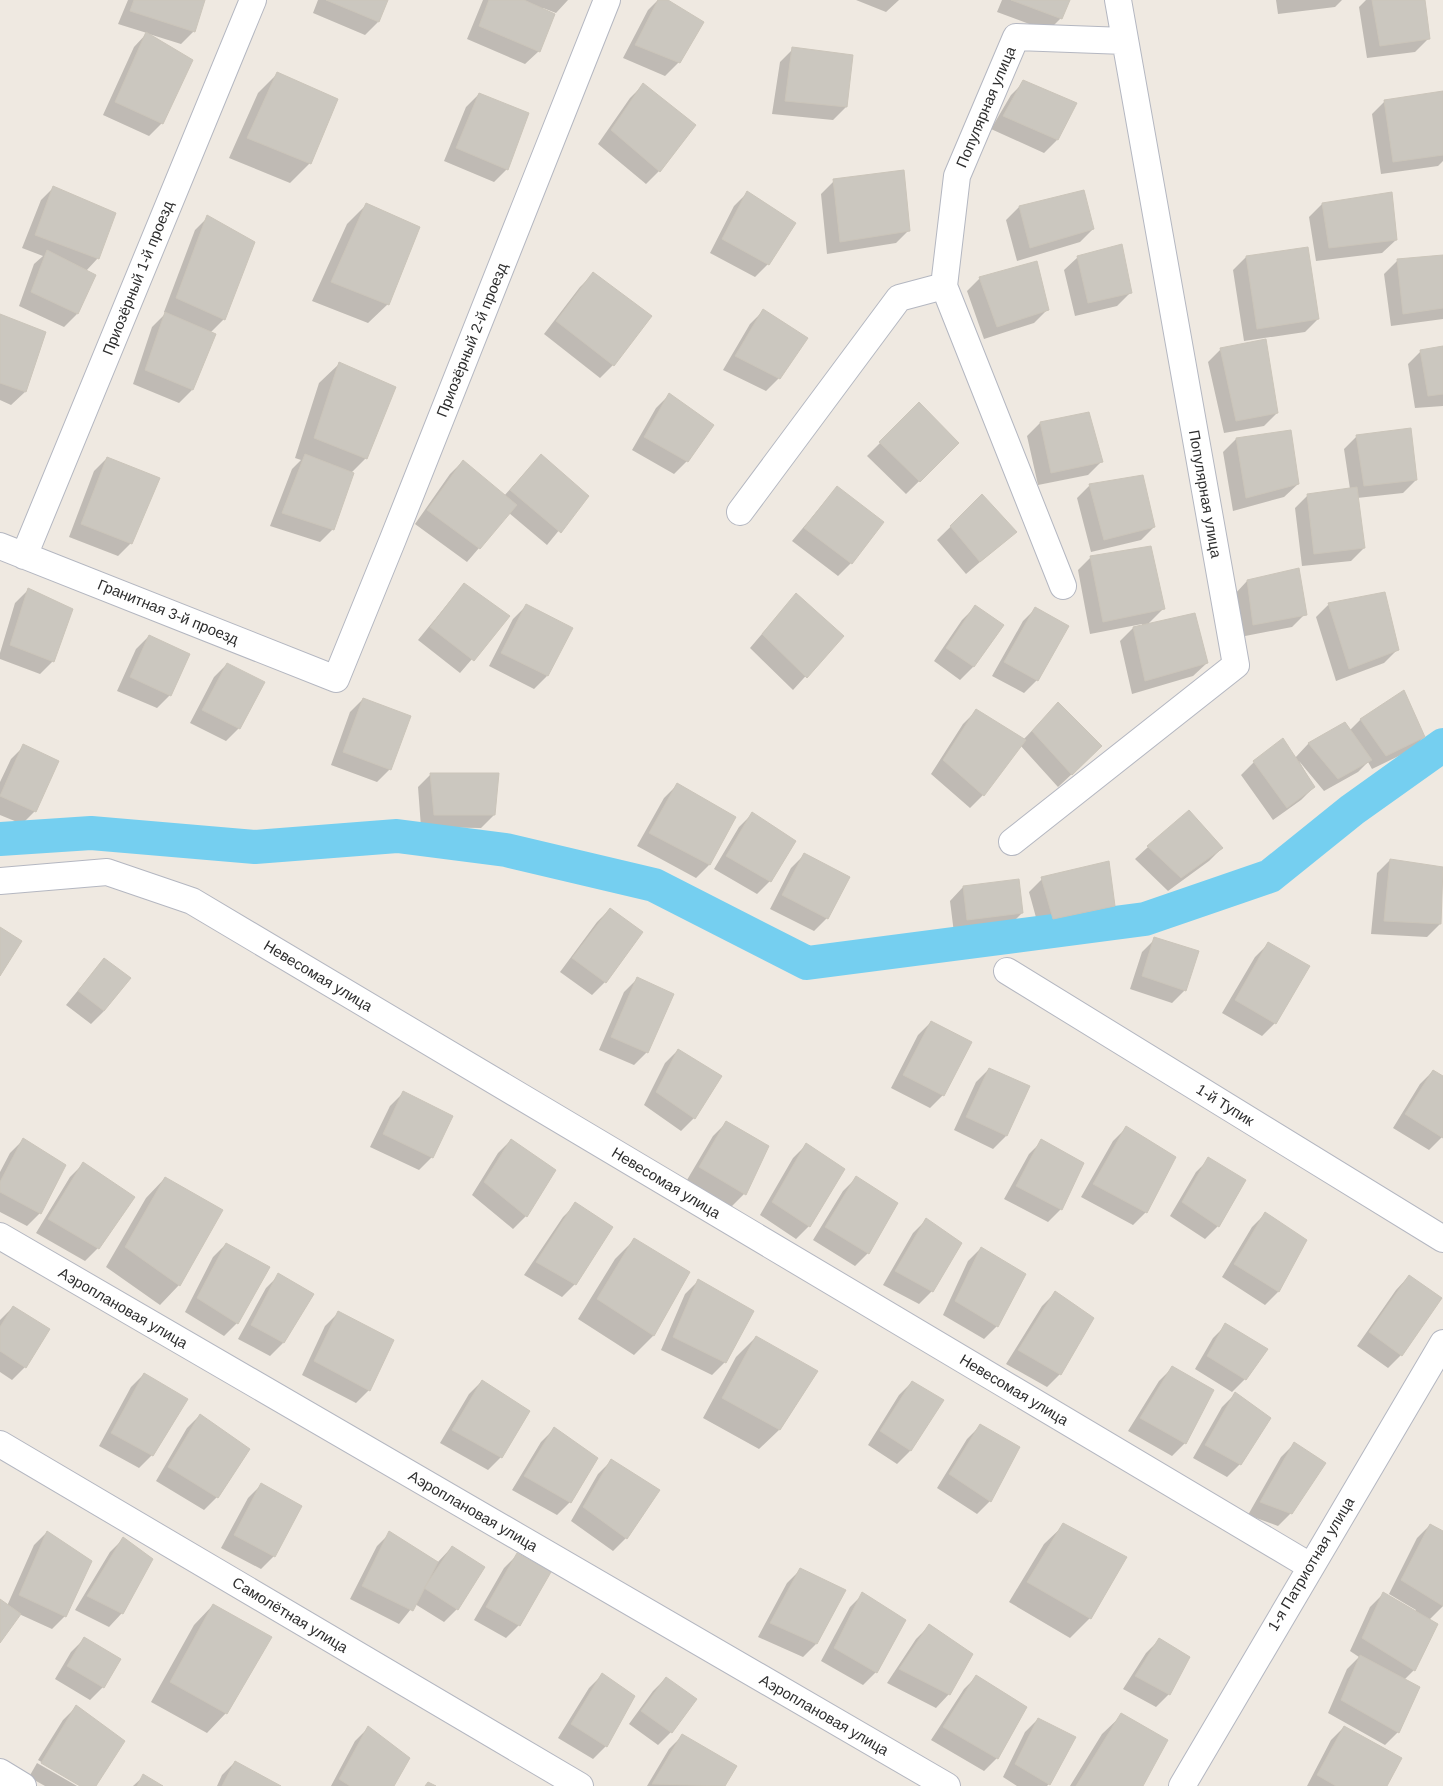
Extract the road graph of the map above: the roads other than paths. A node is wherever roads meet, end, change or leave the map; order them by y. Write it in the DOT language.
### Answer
graph roads {
  1 [pos="253,0"];
  2 [pos="606,0"];
  3 [pos="1118,0"];
  4 [pos="1125,41"];
  5 [pos="944,286"];
  6 [pos="740,512"];
  7 [pos="0,546"];
  8 [pos="24,556"];
  9 [pos="1063,586"];
  10 [pos="336,679"];
  11 [pos="1012,842"];
  12 [pos="0,881"];
  13 [pos="1007,971"];
  14 [pos="0,1236"];
  15 [pos="1443,1239"];
  16 [pos="1443,1343"];
  17 [pos="0,1444"];
  18 [pos="1310,1566"];
  19 [pos="0,1772"];
  20 [pos="23,1786"];
  21 [pos="580,1786"];
  22 [pos="947,1786"];
  23 [pos="1182,1786"];
  1 -- 8 [label="street, Приозёрный 1-й проезд"];
  2 -- 10 [label="street, Приозёрный 2-й проезд"];
  3 -- 4 [label="street, Популярная улица"];
  4 -- 5 [label="street, Популярная улица"];
  4 -- 11 [label="street, Популярная улица"];
  5 -- 6 [label="street"];
  5 -- 9 [label="street, Популярная улица"];
  7 -- 8 [label="street, Гранитная 3-й проезд"];
  8 -- 10 [label="street, Гранитная 3-й проезд"];
  12 -- 18 [label="street, Невесомая улица"];
  13 -- 15 [label="street, 1-й Тупик"];
  14 -- 22 [label="street, Аэроплановая улица"];
  16 -- 18 [label="street, 1-я Патриотная улица"];
  17 -- 21 [label="street, Самолётная улица"];
  18 -- 23 [label="street, 1-я Патриотная улица"];
  19 -- 20 [label="street"];
}
